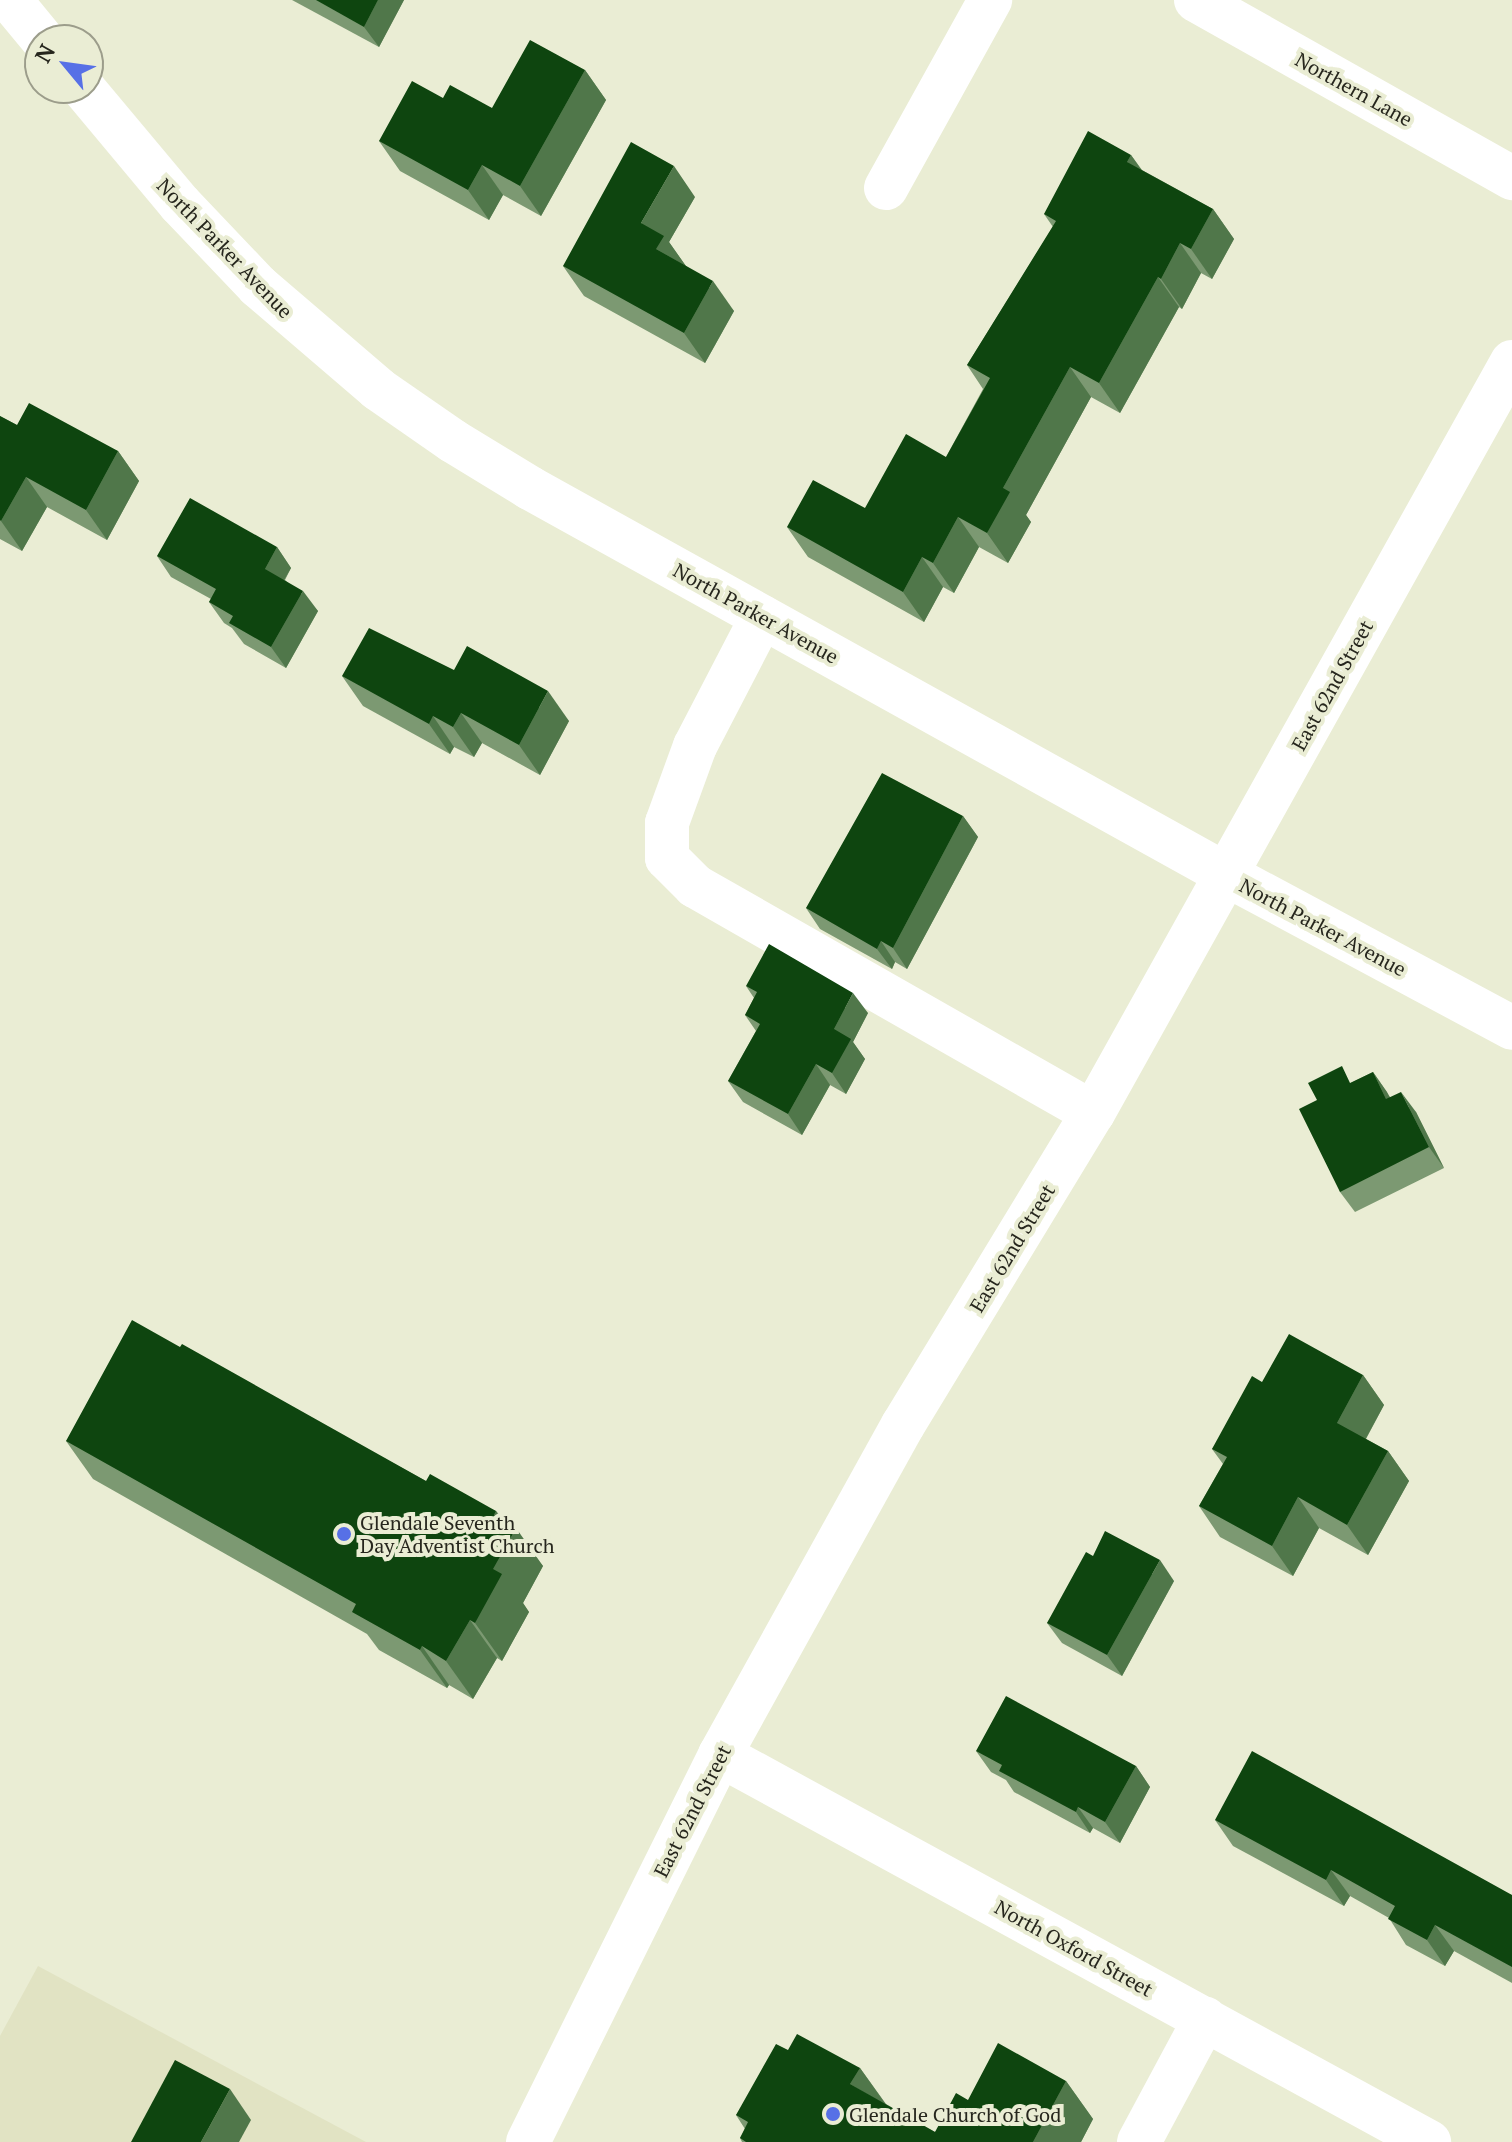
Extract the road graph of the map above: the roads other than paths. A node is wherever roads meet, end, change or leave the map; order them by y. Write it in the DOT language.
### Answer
graph roads {
  1 [pos="10,0"];
  2 [pos="990,0"];
  3 [pos="1196,0"];
  4 [pos="30,24"];
  5 [pos="97,104"];
  6 [pos="1512,178"];
  7 [pos="886,188"];
  8 [pos="1512,362"];
  9 [pos="762,617"];
  10 [pos="1227,875"];
  11 [pos="1512,1028"];
  12 [pos="1093,1113"];
  13 [pos="720,1755"];
  14 [pos="1205,2019"];
  15 [pos="528,2142"];
  16 [pos="1139,2142"];
  17 [pos="1429,2142"];
  1 -- 4 [label="street"];
  2 -- 7 [label="street"];
  3 -- 6 [label="street, Northern Lane"];
  5 -- 9 [label="street, North Parker Avenue"];
  8 -- 10 [label="street, East 62nd Street"];
  9 -- 10 [label="street, North Parker Avenue"];
  9 -- 12 [label="street"];
  10 -- 11 [label="street, North Parker Avenue"];
  10 -- 12 [label="street, East 62nd Street"];
  12 -- 13 [label="street, East 62nd Street"];
  13 -- 14 [label="street, North Oxford Street"];
  13 -- 15 [label="street, East 62nd Street"];
  14 -- 16 [label="street"];
  14 -- 17 [label="street, North Oxford Street"];
}
